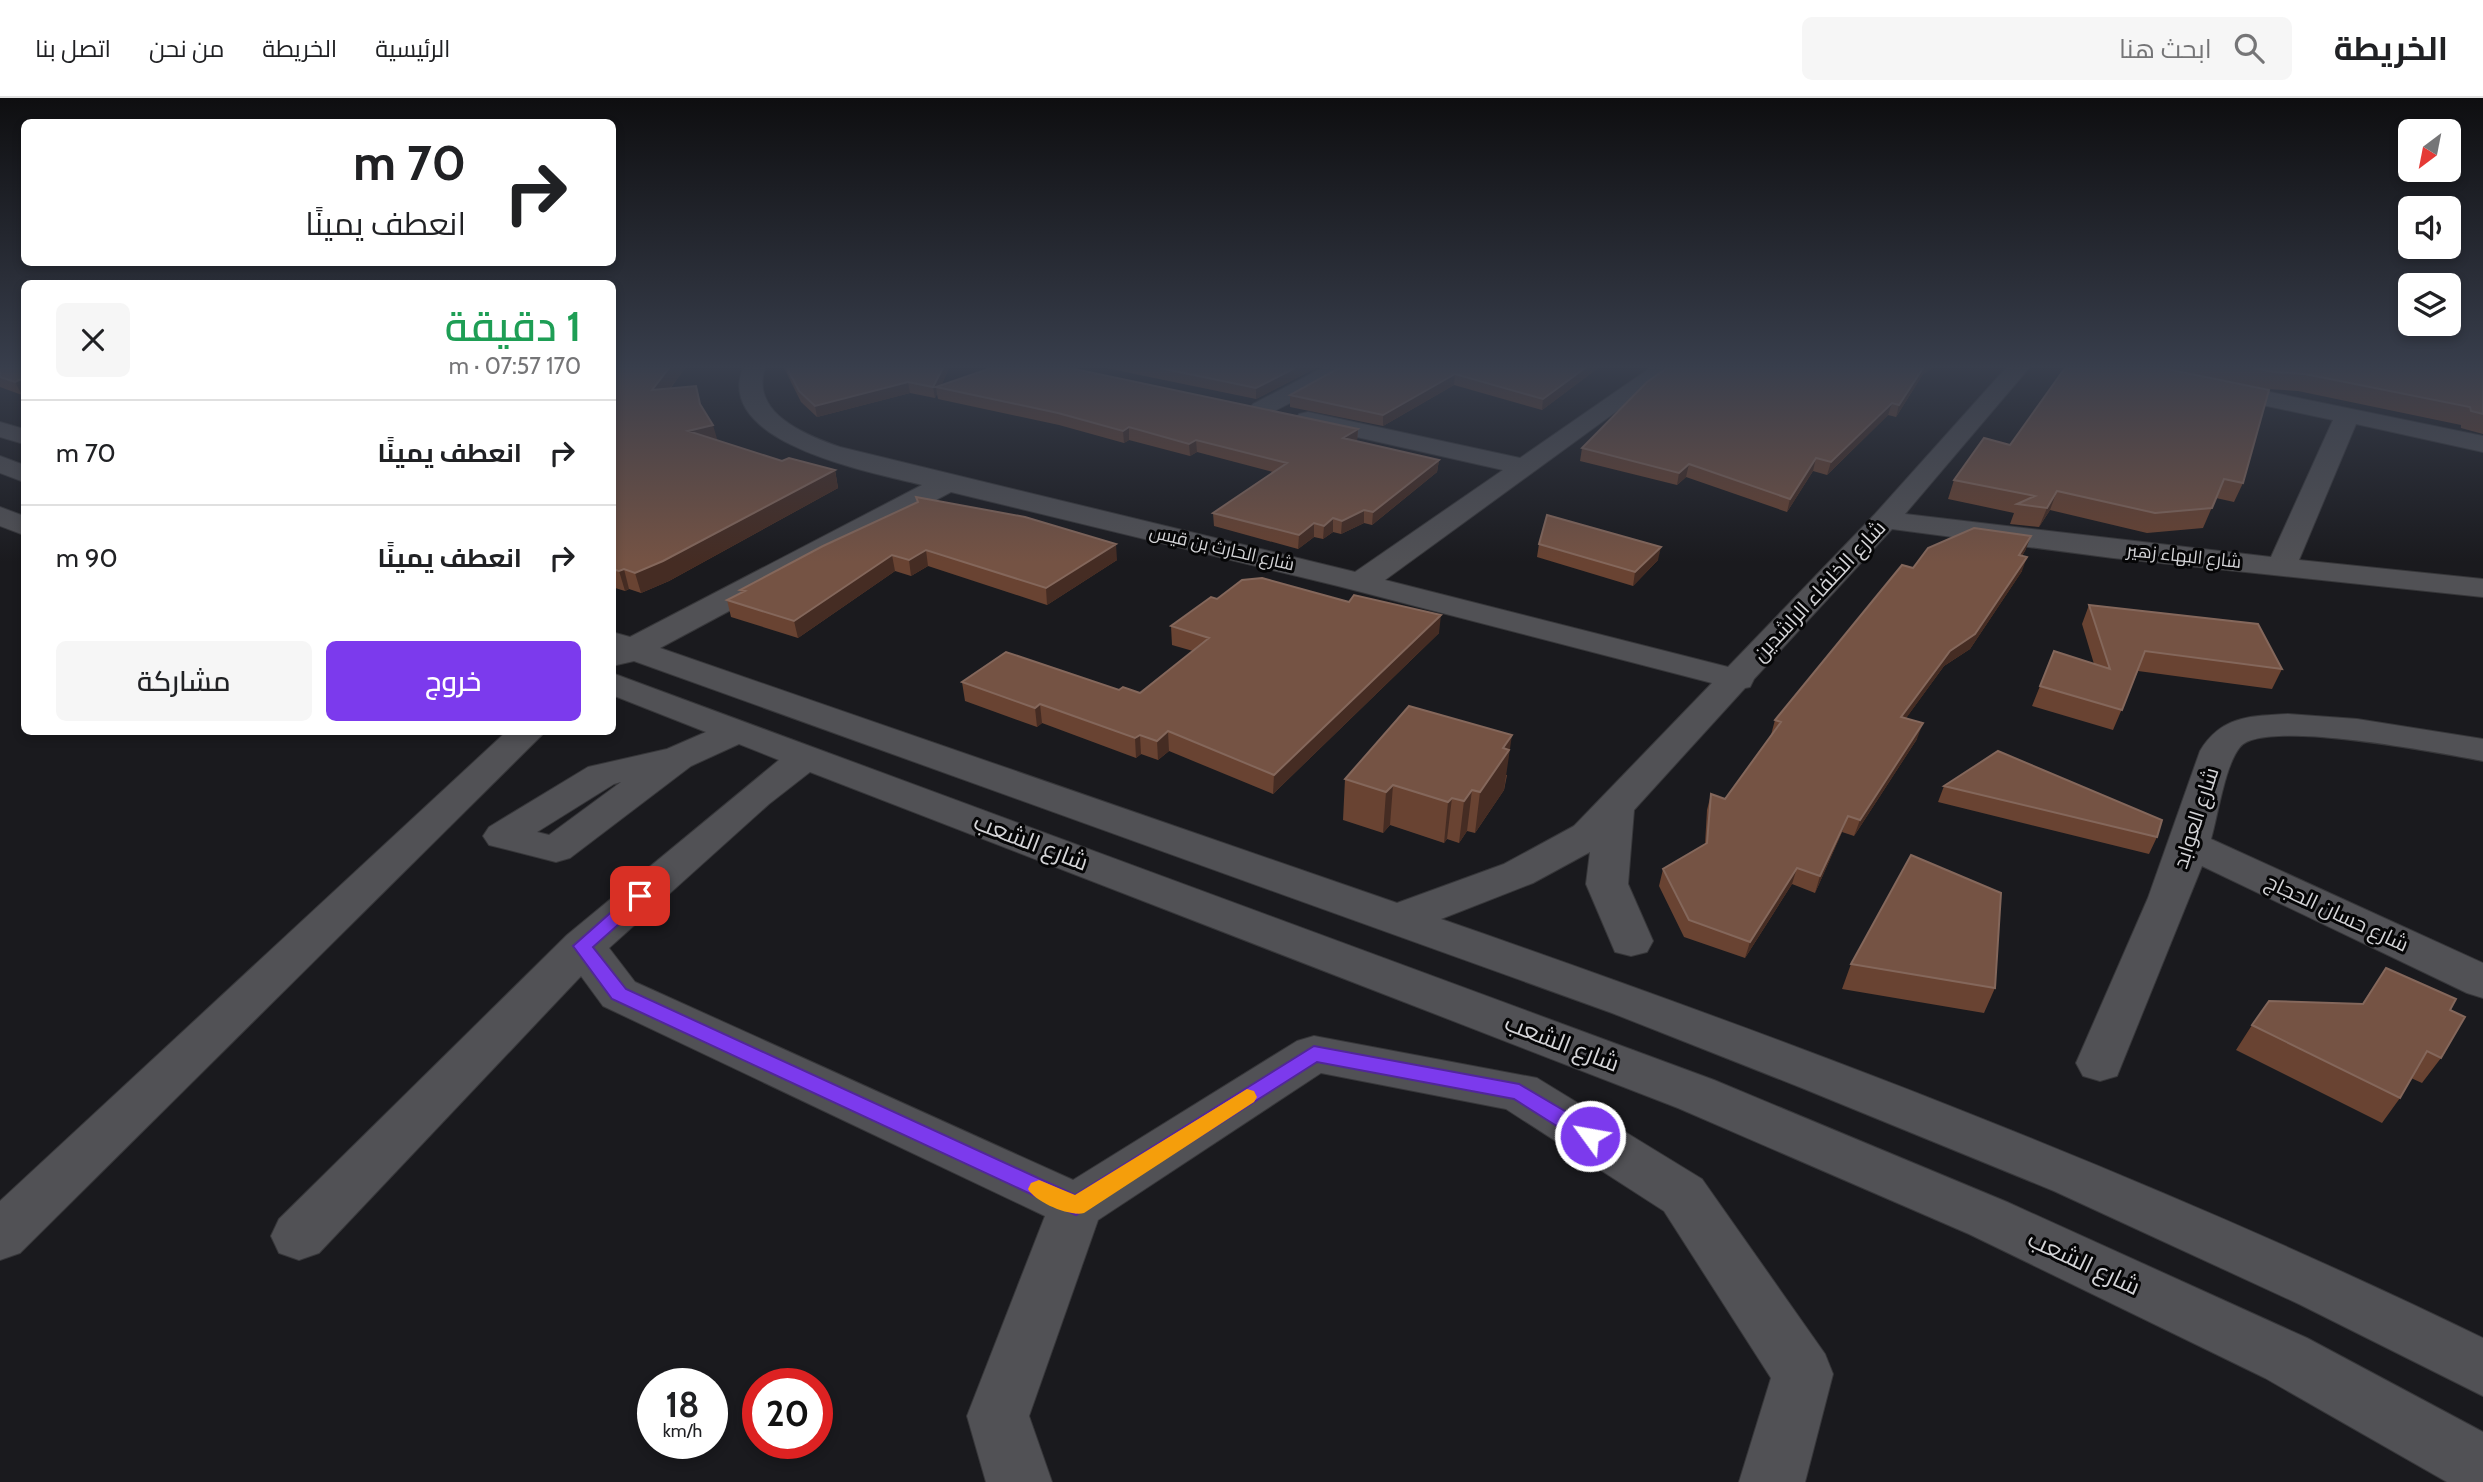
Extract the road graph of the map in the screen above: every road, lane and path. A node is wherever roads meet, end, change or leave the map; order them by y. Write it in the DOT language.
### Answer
graph roads {
  1 [pos="786,433"];
  2 [pos="1369,433"];
  3 [pos="1570,433"];
  4 [pos="1961,433"];
  5 [pos="2340,433"];
  6 [pos="2428,433"];
  7 [pos="2483,444"];
  8 [pos="1521,466"];
  9 [pos="946,483"];
  10 [pos="0,515"];
  11 [pos="1885,520"];
  12 [pos="21,526"];
  13 [pos="0,547"];
  14 [pos="21,550"];
  15 [pos="2281,567"];
  16 [pos="1363,581"];
  17 [pos="2483,588"];
  18 [pos="617,658"];
  19 [pos="1738,680"];
  20 [pos="740,730"];
  21 [pos="524,735"];
  22 [pos="2483,750"];
  23 [pos="806,757"];
  24 [pos="678,758"];
  25 [pos="1614,809"];
  26 [pos="2190,845"];
  27 [pos="1394,920"];
  28 [pos="1631,941"];
  29 [pos="583,946"];
  30 [pos="2483,982"];
  31 [pos="2100,1063"];
  32 [pos="1076,1206"];
  33 [pos="0,1236"];
  34 [pos="299,1236"];
  35 [pos="2483,1367"];
  36 [pos="2483,1467"];
  37 [pos="1019,1482"];
  38 [pos="1772,1482"];
  1 -- 9 [label="street, شارع الحارث بن قيس"];
  2 -- 8 [label="street"];
  3 -- 8 [label="street"];
  4 -- 11 [label="street, شارع الخلفاء الراشدين"];
  5 -- 15 [label="street"];
  6 -- 7 [label="street"];
  8 -- 16 [label="street"];
  9 -- 16 [label="street, شارع الحارث بن قيس"];
  9 -- 18 [label="street"];
  10 -- 12 [label="street"];
  11 -- 15 [label="street, شارع البهاء زهير"];
  11 -- 19 [label="street, شارع الخلفاء الراشدين"];
  13 -- 14 [label="street"];
  15 -- 17 [label="street, شارع البهاء زهير"];
  16 -- 19 [label="street, شارع الحارث بن قيس"];
  18 -- 20 [label="street, شارع الشعب"];
  18 -- 27 [label="street, شارع الشعب"];
  19 -- 25 [label="street, شارع الخلفاء الراشدين"];
  20 -- 23 [label="street, شارع الشعب"];
  20 -- 24 [label="street"];
  21 -- 33 [label="street"];
  22 -- 26 [label="street, شارع العوابد"];
  23 -- 29 [label="street"];
  23 -- 36 [label="street, شارع الشعب"];
  25 -- 27 [label="street, شارع الخلفاء الراشدين"];
  25 -- 28 [label="street"];
  26 -- 30 [label="street, شارع حسان الحجاج"];
  26 -- 31 [label="street, شارع العوابد"];
  27 -- 35 [label="street, شارع الشعب"];
  29 -- 32 [label="street"];
  29 -- 34 [label="street"];
  32 -- 37 [label="street"];
  32 -- 38 [label="street"];
}
